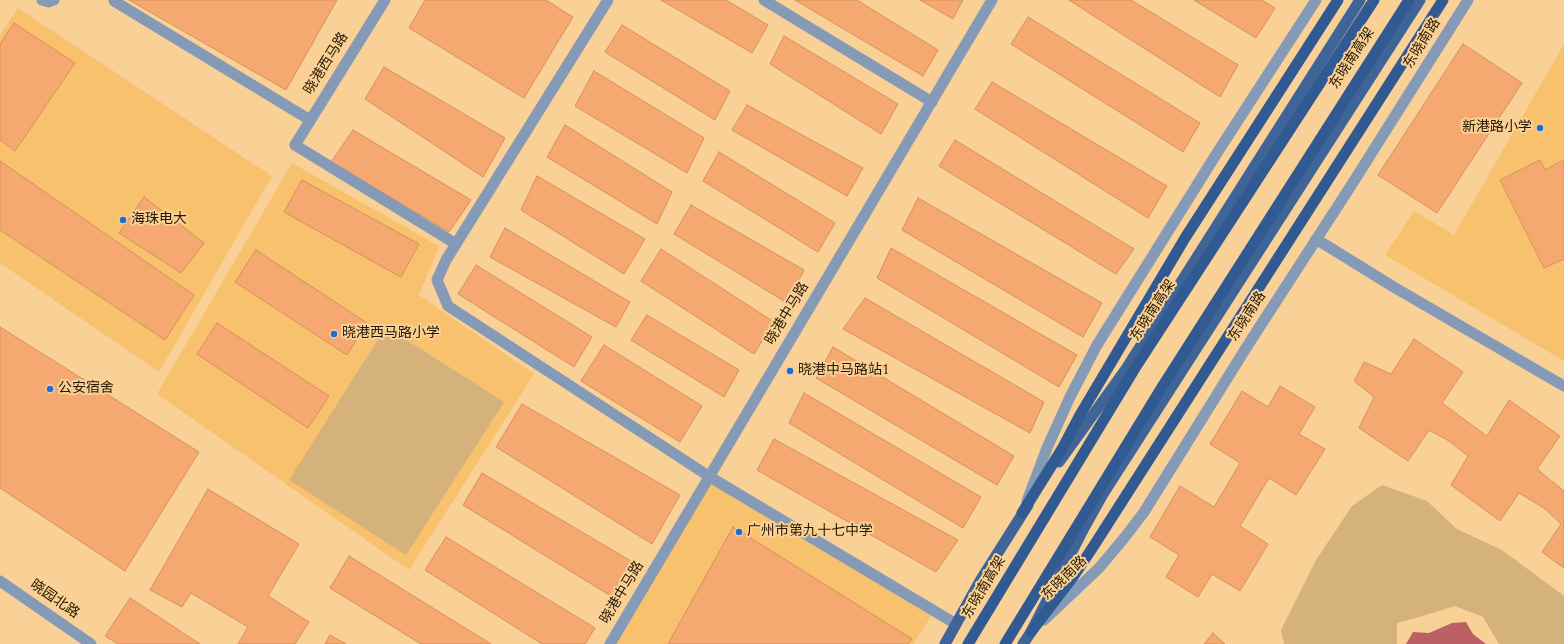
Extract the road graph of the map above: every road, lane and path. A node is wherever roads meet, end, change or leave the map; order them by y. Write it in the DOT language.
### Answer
graph roads {
  1 [pos="42,0"];
  2 [pos="54,0"];
  3 [pos="385,0"];
  4 [pos="608,0"];
  5 [pos="764,0"];
  6 [pos="992,0"];
  7 [pos="1316,0"];
  8 [pos="1338,0"];
  9 [pos="1360,0"];
  10 [pos="1374,0"];
  11 [pos="1409,0"];
  12 [pos="1420,0"];
  13 [pos="1444,0"];
  14 [pos="1468,0"];
  15 [pos="114,1"];
  16 [pos="932,102"];
  17 [pos="310,120"];
  18 [pos="1316,239"];
  19 [pos="456,244"];
  20 [pos="1564,386"];
  21 [pos="710,476"];
  22 [pos="1022,513"];
  23 [pos="0,581"];
  24 [pos="956,624"];
  25 [pos="1031,632"];
  26 [pos="91,644"];
  27 [pos="610,644"];
  28 [pos="945,644"];
  29 [pos="968,644"];
  30 [pos="1005,644"];
  31 [pos="1023,644"];
  1 -- 2 [label="street"];
  3 -- 17 [label="street, 晓港西马路"];
  4 -- 19 [label="street"];
  5 -- 16 [label="street"];
  6 -- 16 [label="street, 晓港中马路"];
  7 -- 22 [label="street"];
  8 -- 22 [label="highway"];
  9 -- 22 [label="main road"];
  10 -- 29 [label="highway, 东晓南高架"];
  11 -- 30 [label="highway, 东晓南高架"];
  12 -- 25 [label="main road, 东晓南路"];
  13 -- 25 [label="highway"];
  14 -- 18 [label="street, 东晓南路"];
  15 -- 17 [label="street"];
  16 -- 21 [label="street, 晓港中马路"];
  17 -- 19 [label="street, 晓港西马路"];
  18 -- 20 [label="street"];
  18 -- 25 [label="street, 东晓南路"];
  19 -- 21 [label="street"];
  21 -- 24 [label="street"];
  21 -- 27 [label="street, 晓港中马路"];
  22 -- 24 [label="main road"];
  23 -- 26 [label="street, 晓园北路"];
  24 -- 28 [label="main road"];
  25 -- 31 [label="main road, 东晓南路"];
}
